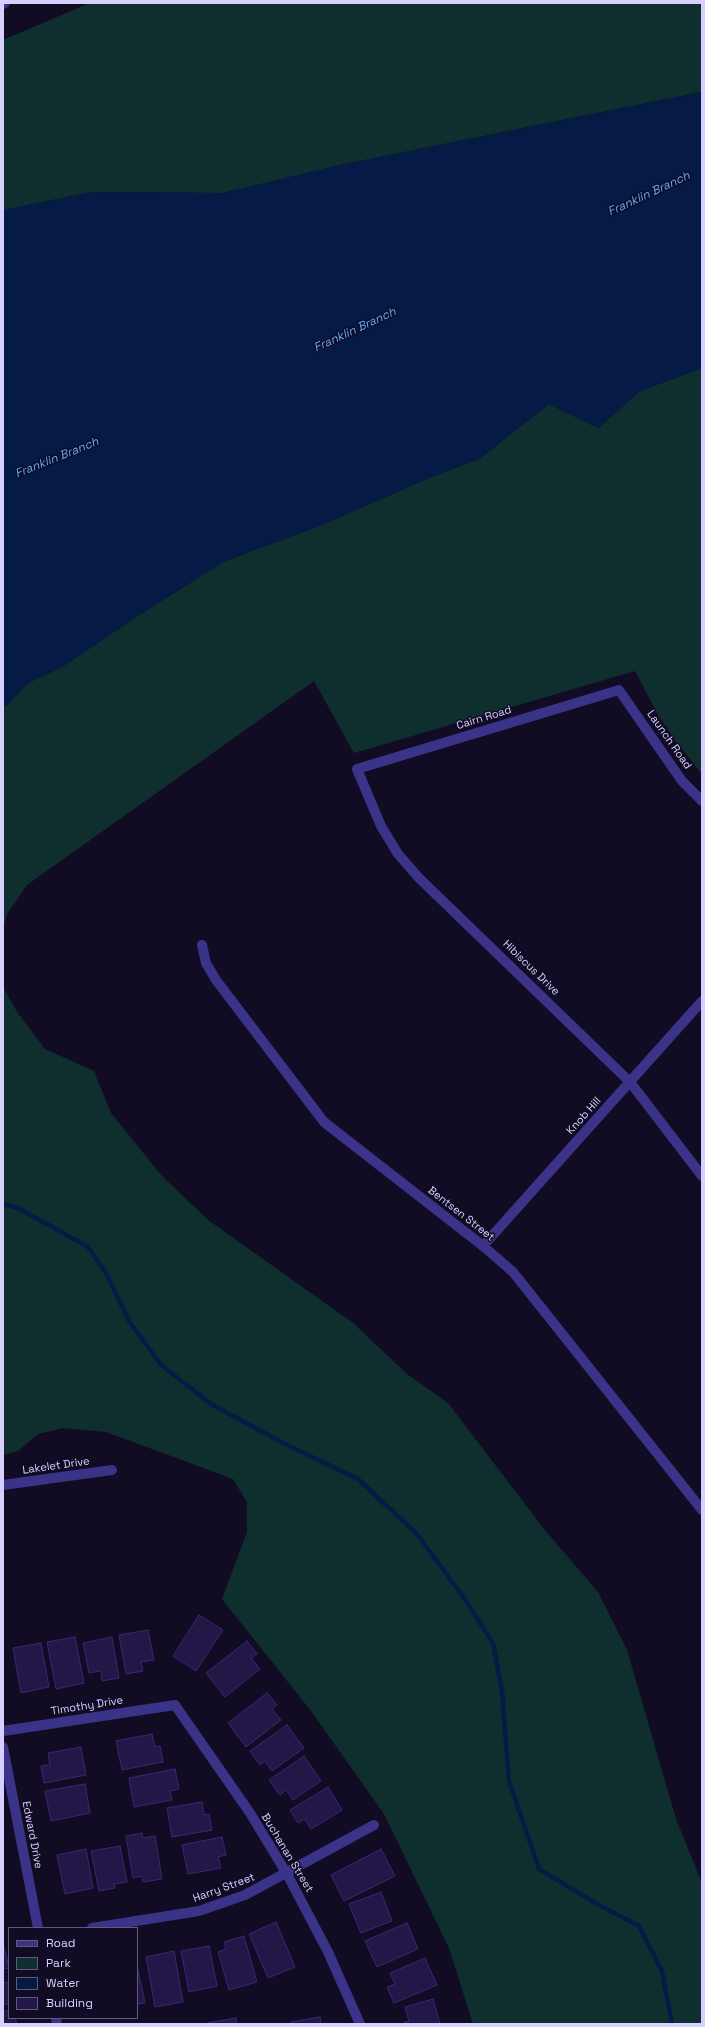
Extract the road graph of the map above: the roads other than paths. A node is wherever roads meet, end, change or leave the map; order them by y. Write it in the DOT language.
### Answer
graph roads {
  1 [pos="619,690"];
  2 [pos="357,770"];
  3 [pos="702,801"];
  4 [pos="202,945"];
  5 [pos="702,1001"];
  6 [pos="630,1082"];
  7 [pos="702,1176"];
  8 [pos="483,1246"];
  9 [pos="112,1470"];
  10 [pos="3,1485"];
  11 [pos="702,1510"];
  12 [pos="175,1705"];
  13 [pos="3,1731"];
  14 [pos="3,1747"];
  15 [pos="374,1825"];
  16 [pos="288,1874"];
  17 [pos="38,1927"];
  18 [pos="98,1927"];
  19 [pos="360,2024"];
  1 -- 2 [label="street, Cairn Road"];
  1 -- 3 [label="street, Launch Road"];
  2 -- 6 [label="street, Hibiscus Drive"];
  4 -- 8 [label="street, Bentsen Street"];
  5 -- 6 [label="street, Knob Hill"];
  6 -- 7 [label="street, Hibiscus Drive"];
  6 -- 8 [label="street, Knob Hill"];
  8 -- 11 [label="street, Bentsen Street"];
  9 -- 10 [label="street, Lakelet Drive"];
  12 -- 13 [label="street, Timothy Drive"];
  12 -- 16 [label="street, Buchanan Street"];
  14 -- 17 [label="street, Edward Drive"];
  15 -- 16 [label="street, Harry Street"];
  16 -- 18 [label="street, Harry Street"];
  16 -- 19 [label="street, Buchanan Street"];
}
